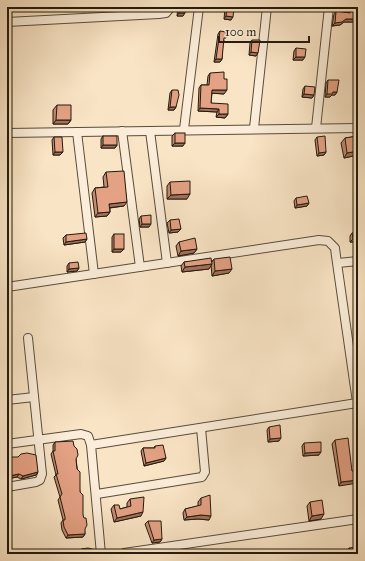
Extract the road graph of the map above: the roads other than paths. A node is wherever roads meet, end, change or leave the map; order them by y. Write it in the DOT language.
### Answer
graph roads {
  1 [pos="170,7"];
  2 [pos="199,7"];
  3 [pos="267,7"];
  4 [pos="329,7"];
  5 [pos="7,22"];
  6 [pos="254,128"];
  7 [pos="316,128"];
  8 [pos="358,128"];
  9 [pos="184,129"];
  10 [pos="150,130"];
  11 [pos="122,131"];
  12 [pos="77,132"];
  13 [pos="7,133"];
  14 [pos="358,261"];
  15 [pos="167,263"];
  16 [pos="338,263"];
  17 [pos="140,267"];
  18 [pos="94,274"];
  19 [pos="7,287"];
  20 [pos="28,338"];
  21 [pos="357,389"];
  22 [pos="34,397"];
  23 [pos="7,400"];
  24 [pos="358,406"];
  25 [pos="200,428"];
  26 [pos="38,440"];
  27 [pos="7,444"];
  28 [pos="92,445"];
  29 [pos="7,487"];
  30 [pos="97,494"];
  31 [pos="358,519"];
  32 [pos="124,553"];
  33 [pos="101,554"];
  1 -- 5 [label="street"];
  2 -- 9 [label="street"];
  3 -- 6 [label="street"];
  4 -- 7 [label="street"];
  6 -- 7 [label="street"];
  6 -- 9 [label="street"];
  7 -- 8 [label="street"];
  9 -- 10 [label="street"];
  10 -- 11 [label="street"];
  10 -- 15 [label="street"];
  11 -- 12 [label="street"];
  11 -- 17 [label="street"];
  12 -- 13 [label="street"];
  12 -- 18 [label="street"];
  14 -- 16 [label="street"];
  15 -- 16 [label="street"];
  15 -- 17 [label="street"];
  16 -- 21 [label="street"];
  17 -- 18 [label="street"];
  18 -- 19 [label="street"];
  20 -- 22 [label="street"];
  21 -- 24 [label="street"];
  22 -- 23 [label="street"];
  22 -- 26 [label="street"];
  24 -- 25 [label="street"];
  25 -- 28 [label="street"];
  25 -- 30 [label="street"];
  26 -- 27 [label="street"];
  26 -- 28 [label="street"];
  26 -- 29 [label="street"];
  28 -- 30 [label="street"];
  30 -- 33 [label="street"];
  31 -- 32 [label="street"];
}
